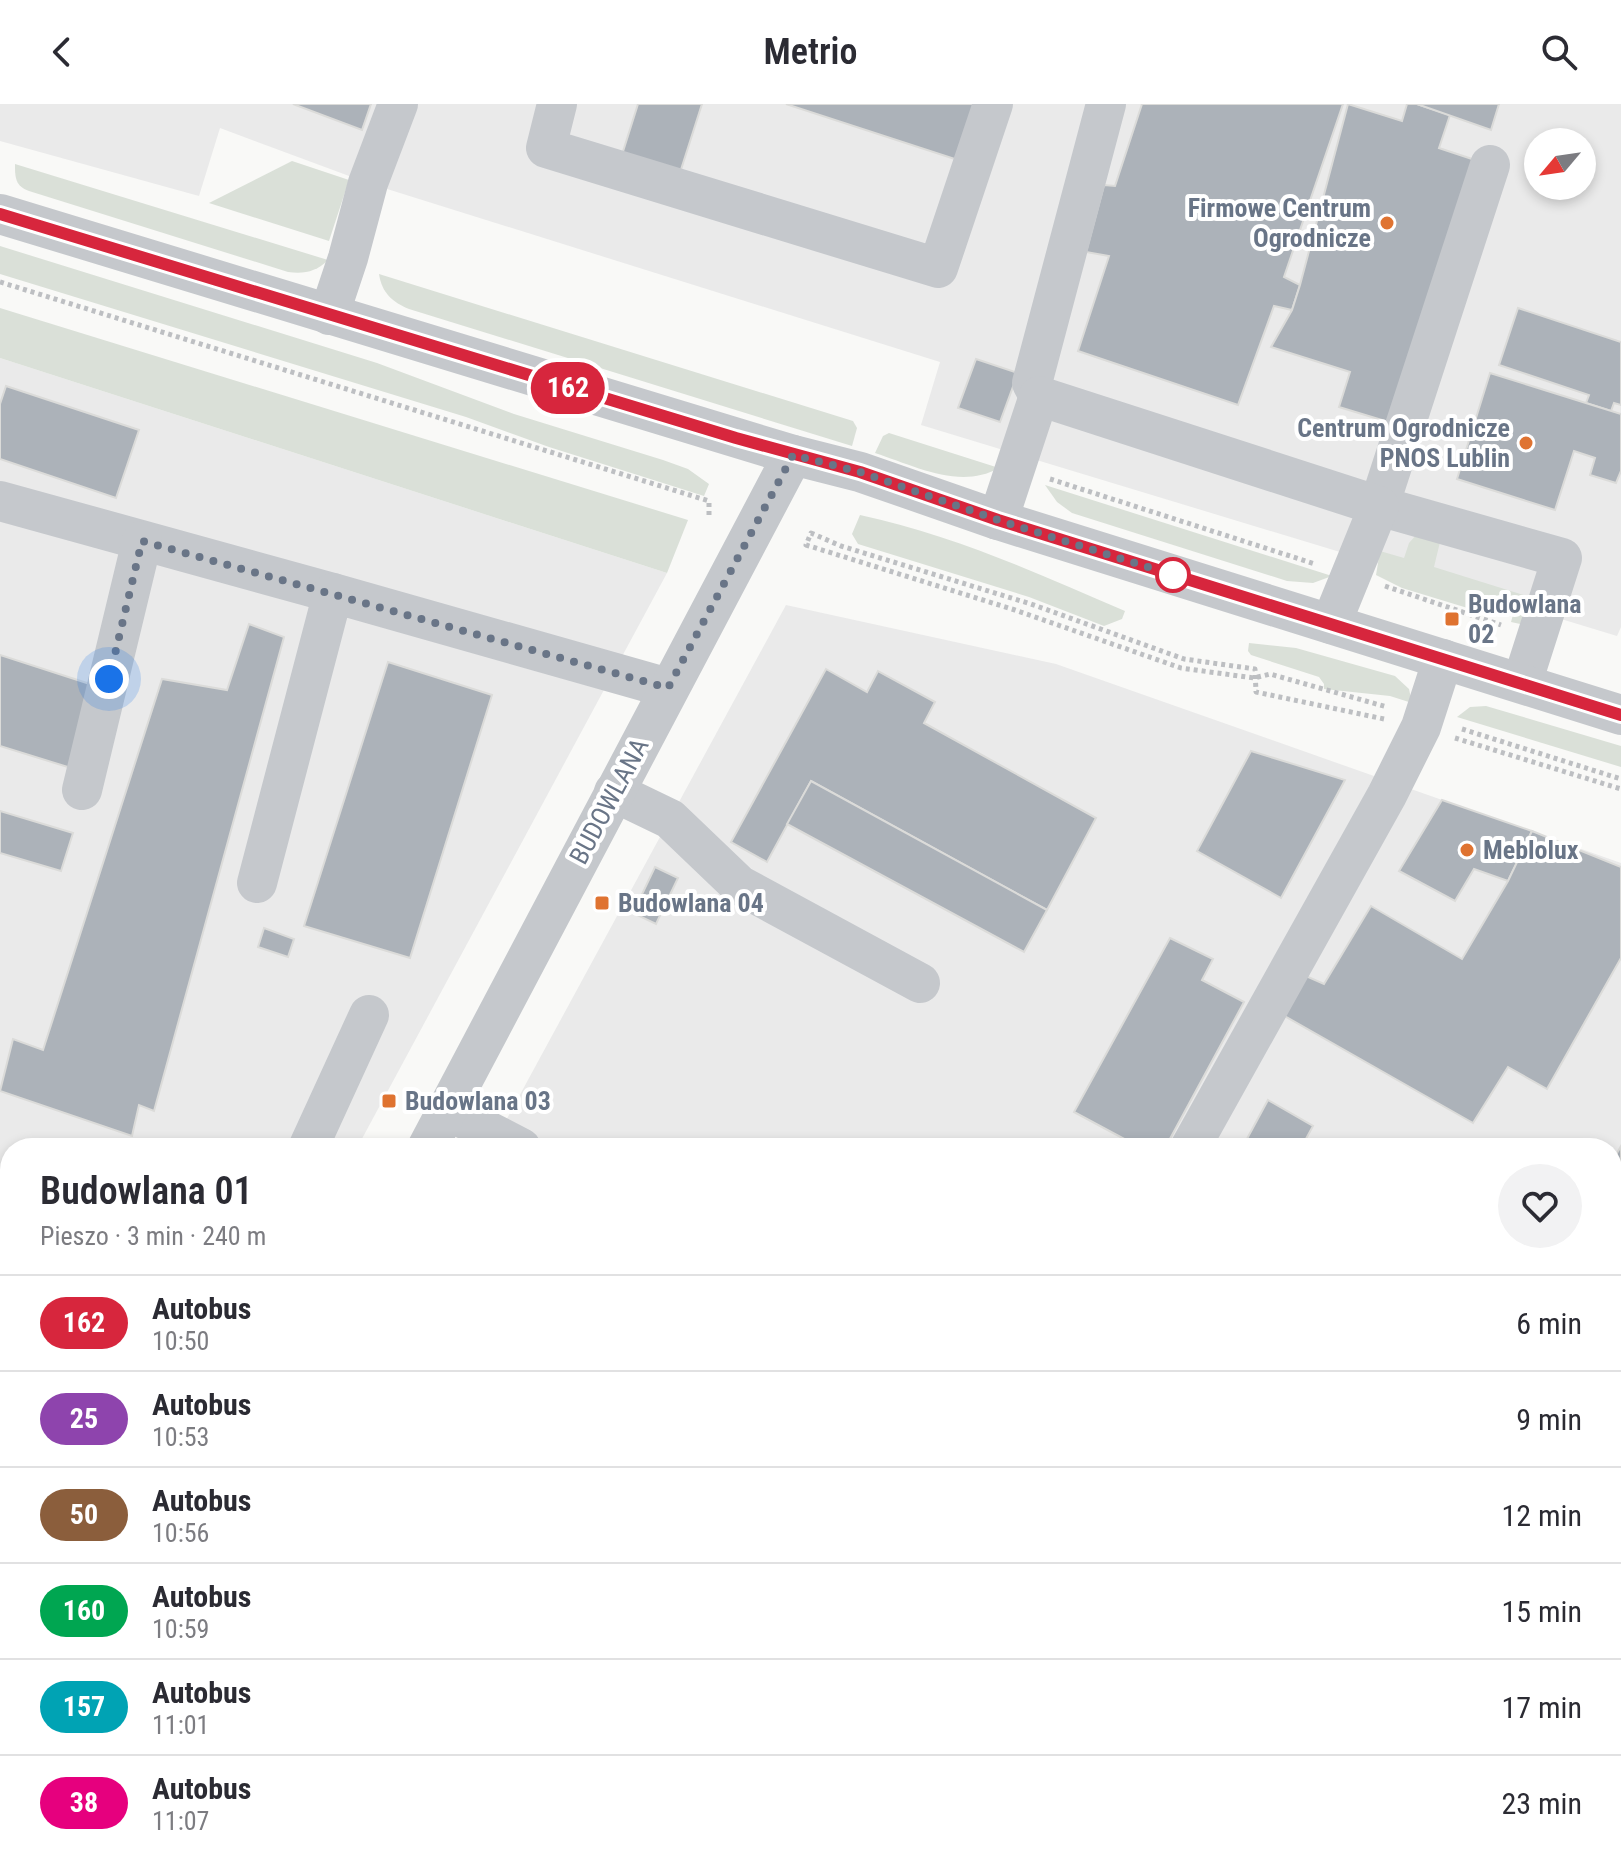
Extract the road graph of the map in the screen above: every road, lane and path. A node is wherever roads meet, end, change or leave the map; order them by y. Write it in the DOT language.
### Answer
graph roads {
  1 [pos="398,104"];
  2 [pos="557,104"];
  3 [pos="993,104"];
  4 [pos="1106,104"];
  5 [pos="1490,165"];
  6 [pos="0,214"];
  7 [pos="0,282"];
  8 [pos="329,315"];
  9 [pos="1039,396"];
  10 [pos="793,455"];
  11 [pos="0,501"];
  12 [pos="1379,506"];
  13 [pos="709,515"];
  14 [pos="998,520"];
  15 [pos="142,541"];
  16 [pos="333,593"];
  17 [pos="1331,624"];
  18 [pos="1443,659"];
  19 [pos="1254,678"];
  20 [pos="1522,683"];
  21 [pos="668,688"];
  22 [pos="1621,715"];
  23 [pos="1423,722"];
  24 [pos="1621,779"];
  25 [pos="1621,789"];
  26 [pos="82,790"];
  27 [pos="614,792"];
  28 [pos="257,883"];
  29 [pos="920,983"];
  30 [pos="369,1015"];
  31 [pos="447,1110"];
  32 [pos="313,1138"];
  33 [pos="432,1138"];
  34 [pos="502,1138"];
  35 [pos="1196,1138"];
  1 -- 8 [label="street"];
  2 -- 3 [label="street"];
  4 -- 9 [label="street"];
  5 -- 12 [label="street"];
  6 -- 8 [label="street"];
  7 -- 13 [label="path"];
  8 -- 10 [label="street"];
  9 -- 12 [label="street"];
  9 -- 14 [label="street"];
  10 -- 14 [label="street"];
  10 -- 21 [label="street, BUDOWLANA"];
  11 -- 15 [label="street"];
  12 -- 17 [label="street"];
  12 -- 20 [label="street"];
  14 -- 17 [label="street"];
  15 -- 16 [label="street"];
  15 -- 26 [label="street"];
  16 -- 21 [label="street"];
  16 -- 28 [label="street"];
  17 -- 18 [label="street"];
  18 -- 20 [label="street"];
  18 -- 23 [label="street"];
  19 -- 19 [label="path"];
  19 -- 23 [label="path"];
  19 -- 23 [label="path"];
  20 -- 22 [label="street"];
  21 -- 27 [label="street, BUDOWLANA"];
  23 -- 24 [label="path"];
  23 -- 25 [label="path"];
  23 -- 35 [label="street"];
  27 -- 29 [label="street"];
  27 -- 31 [label="street, BUDOWLANA"];
  30 -- 32 [label="street"];
  31 -- 33 [label="street, BUDOWLANA"];
  31 -- 34 [label="street"];
}
